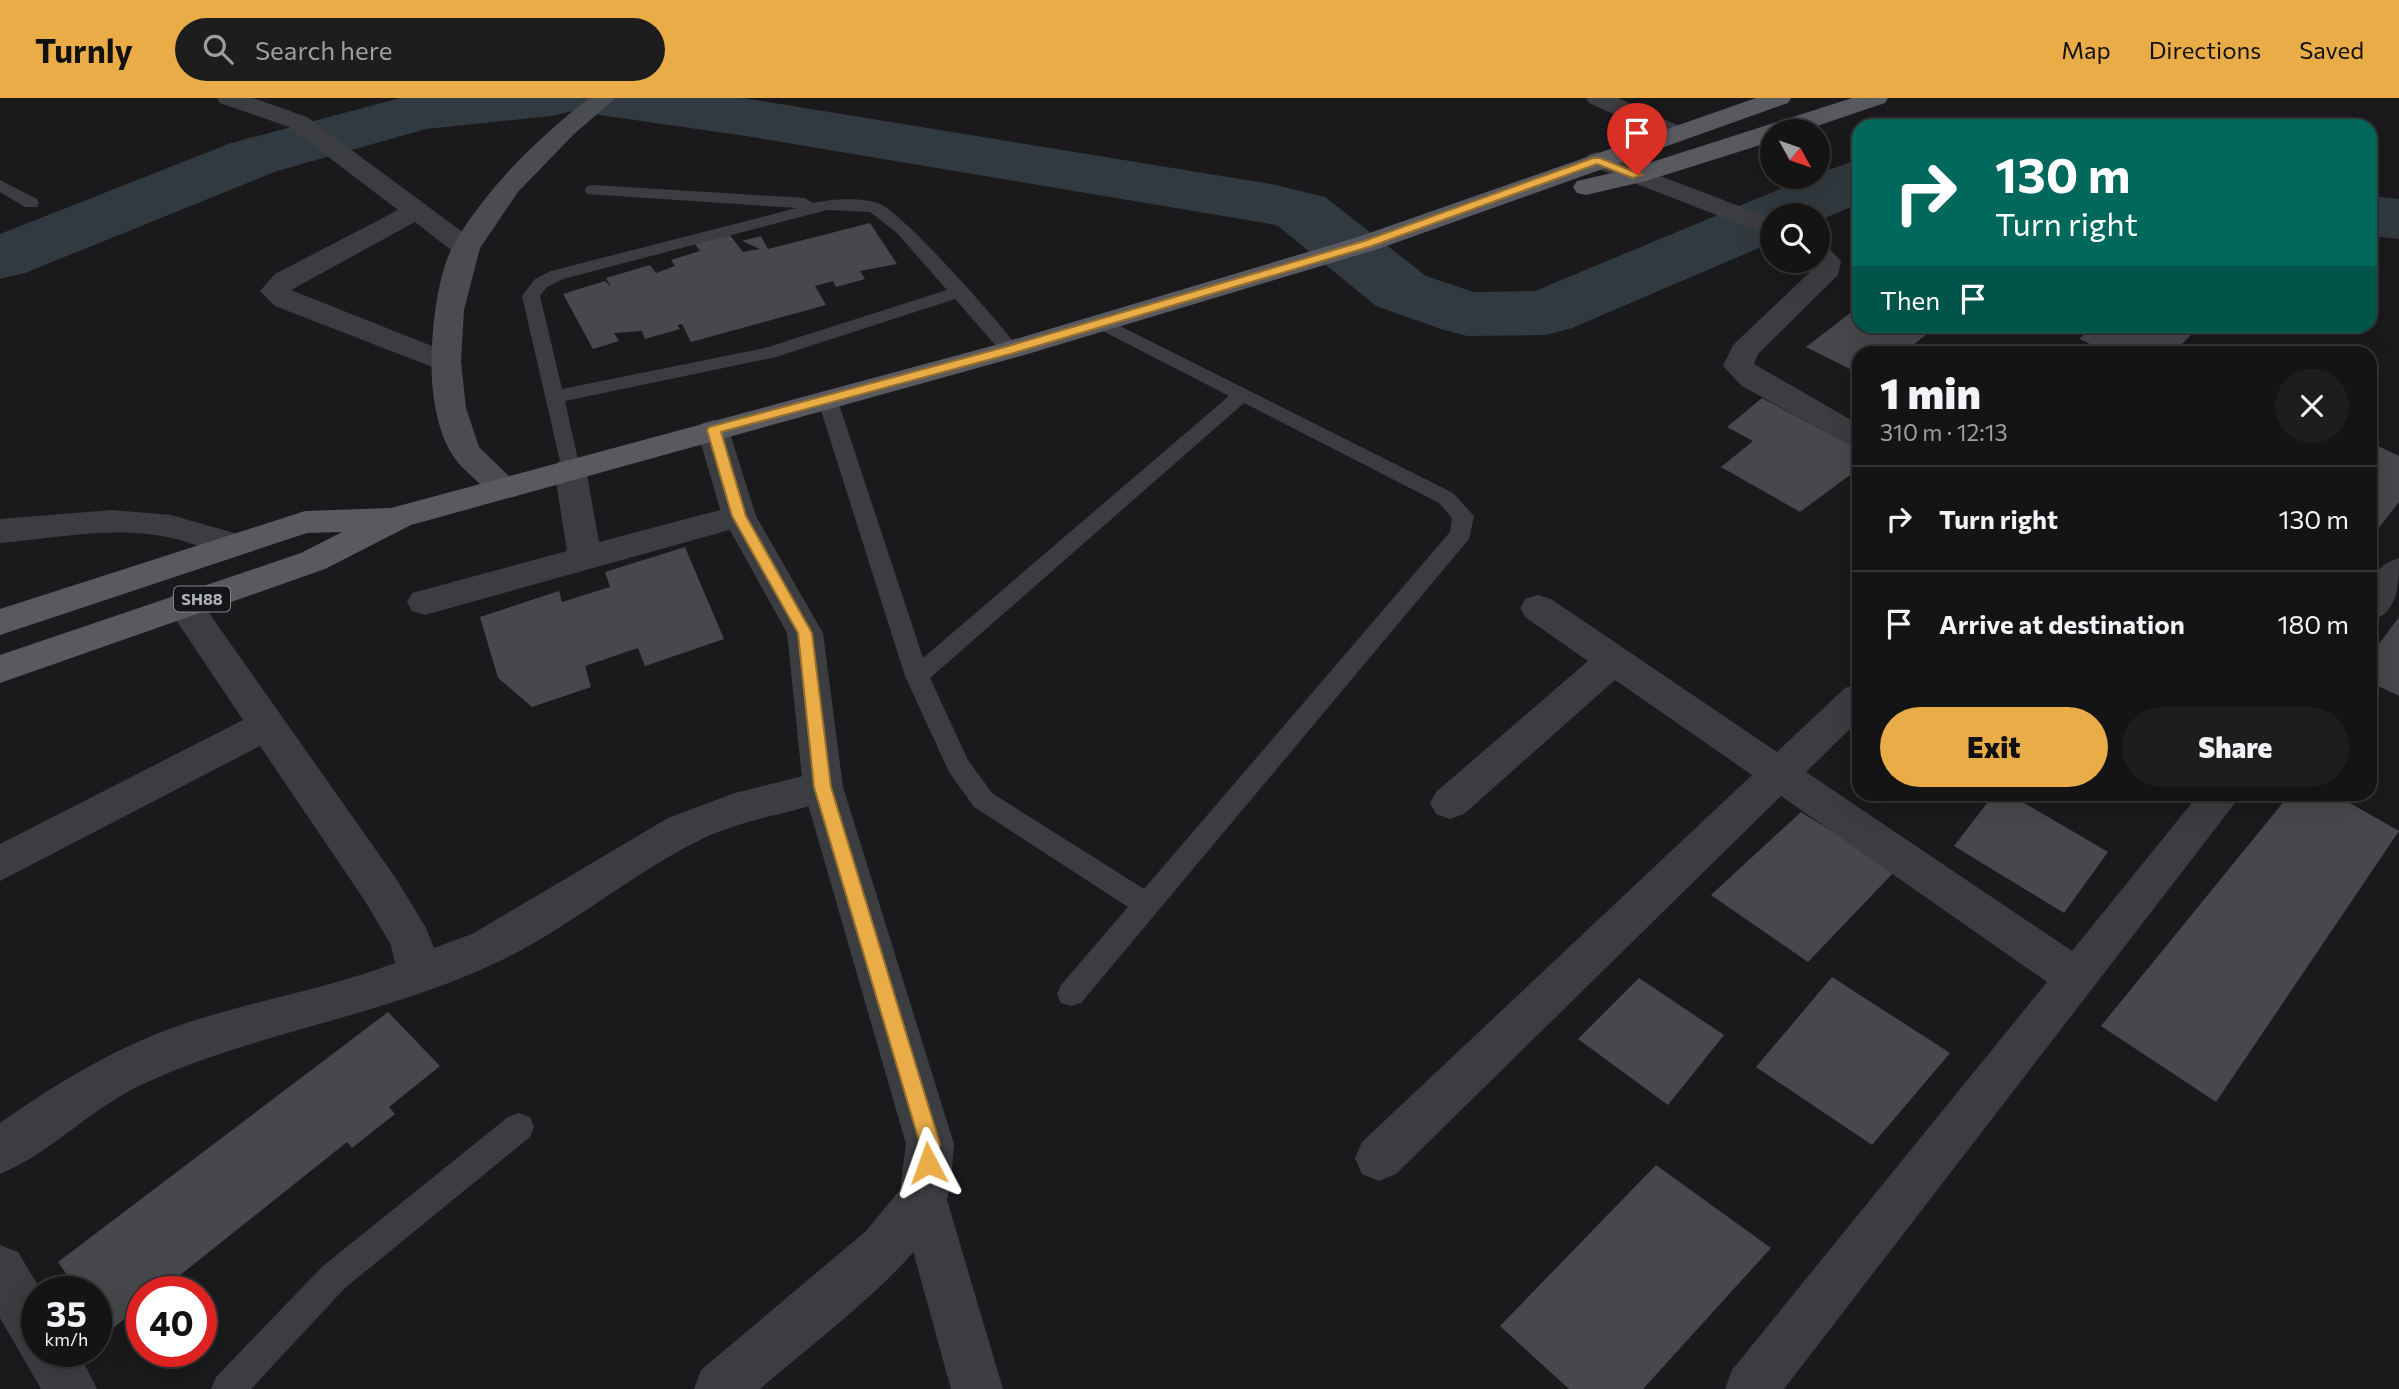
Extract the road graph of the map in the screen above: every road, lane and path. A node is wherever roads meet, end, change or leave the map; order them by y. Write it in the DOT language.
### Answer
graph roads {
  1 [pos="229,98"];
  2 [pos="604,98"];
  3 [pos="1598,98"];
  4 [pos="1779,98"];
  5 [pos="1877,98"];
  6 [pos="1814,119"];
  7 [pos="1677,134"];
  8 [pos="1760,137"];
  9 [pos="1597,160"];
  10 [pos="1637,175"];
  11 [pos="0,185"];
  12 [pos="593,190"];
  13 [pos="31,203"];
  14 [pos="827,205"];
  15 [pos="416,211"];
  16 [pos="1431,222"];
  17 [pos="1760,224"];
  18 [pos="466,248"];
  19 [pos="1824,273"];
  20 [pos="959,292"];
  21 [pos="1100,322"];
  22 [pos="1010,350"];
  23 [pos="446,362"];
  24 [pos="1242,395"];
  25 [pos="554,397"];
  26 [pos="827,398"];
  27 [pos="713,430"];
  28 [pos="1852,434"];
  29 [pos="570,469"];
  30 [pos="505,488"];
  31 [pos="739,516"];
  32 [pos="399,517"];
  33 [pos="0,531"];
  34 [pos="233,544"];
  35 [pos="585,558"];
  36 [pos="2399,570"];
  37 [pos="2377,599"];
  38 [pos="425,601"];
  39 [pos="184,605"];
  40 [pos="1538,608"];
  41 [pos="0,622"];
  42 [pos="1614,660"];
  43 [pos="0,669"];
  44 [pos="917,676"];
  45 [pos="1852,704"];
  46 [pos="267,725"];
  47 [pos="1780,774"];
  48 [pos="822,787"];
  49 [pos="2216,801"];
  50 [pos="1450,803"];
  51 [pos="0,864"];
  52 [pos="1146,904"];
  53 [pos="419,973"];
  54 [pos="2076,978"];
  55 [pos="1071,994"];
  56 [pos="519,1127"];
  57 [pos="0,1151"];
  58 [pos="1379,1158"];
  59 [pos="923,1200"];
  60 [pos="0,1270"];
  61 [pos="21,1305"];
  62 [pos="58,1367"];
  63 [pos="71,1389"];
  64 [pos="228,1389"];
  65 [pos="720,1389"];
  66 [pos="976,1389"];
  67 [pos="1751,1389"];
  1 -- 15 [label="street"];
  2 -- 18 [label="main road"];
  3 -- 7 [label="street"];
  4 -- 7 [label="main road, SH88"];
  5 -- 6 [label="main road, SH88"];
  7 -- 9 [label="main road, SH88"];
  8 -- 10 [label="main road, SH88"];
  9 -- 10 [label="street"];
  9 -- 16 [label="main road, SH88"];
  10 -- 16 [label="main road, SH88"];
  10 -- 17 [label="street"];
  11 -- 13 [label="lane"];
  12 -- 14 [label="lane"];
  14 -- 20 [label="lane"];
  14 -- 25 [label="lane"];
  15 -- 18 [label="street"];
  15 -- 23 [label="street"];
  16 -- 21 [label="main road, SH88"];
  18 -- 23 [label="main road"];
  19 -- 28 [label="street"];
  20 -- 22 [label="lane"];
  20 -- 25 [label="lane"];
  21 -- 22 [label="main road, SH88"];
  21 -- 24 [label="lane"];
  22 -- 26 [label="main road, SH88"];
  23 -- 30 [label="main road"];
  24 -- 44 [label="lane"];
  24 -- 52 [label="lane"];
  25 -- 29 [label="lane"];
  26 -- 27 [label="main road, SH88"];
  26 -- 44 [label="lane"];
  27 -- 29 [label="main road, SH88"];
  27 -- 31 [label="street"];
  29 -- 30 [label="main road, SH88"];
  29 -- 35 [label="street"];
  30 -- 32 [label="main road, SH88"];
  31 -- 35 [label="street"];
  31 -- 48 [label="street"];
  32 -- 34 [label="main road, SH88"];
  32 -- 39 [label="main road, SH88"];
  33 -- 34 [label="street"];
  34 -- 41 [label="main road, SH88"];
  35 -- 38 [label="street"];
  36 -- 37 [label="street"];
  39 -- 43 [label="main road, SH88"];
  39 -- 46 [label="street"];
  40 -- 42 [label="street"];
  42 -- 47 [label="street"];
  42 -- 50 [label="street"];
  44 -- 52 [label="lane"];
  45 -- 47 [label="street"];
  46 -- 51 [label="street"];
  46 -- 53 [label="street"];
  47 -- 54 [label="street"];
  47 -- 58 [label="street"];
  48 -- 53 [label="street"];
  48 -- 59 [label="street"];
  49 -- 54 [label="street"];
  52 -- 55 [label="lane"];
  53 -- 57 [label="street"];
  54 -- 67 [label="street"];
  56 -- 64 [label="lane"];
  59 -- 65 [label="street"];
  59 -- 66 [label="street"];
  60 -- 61 [label="street"];
  62 -- 63 [label="street"];
}
